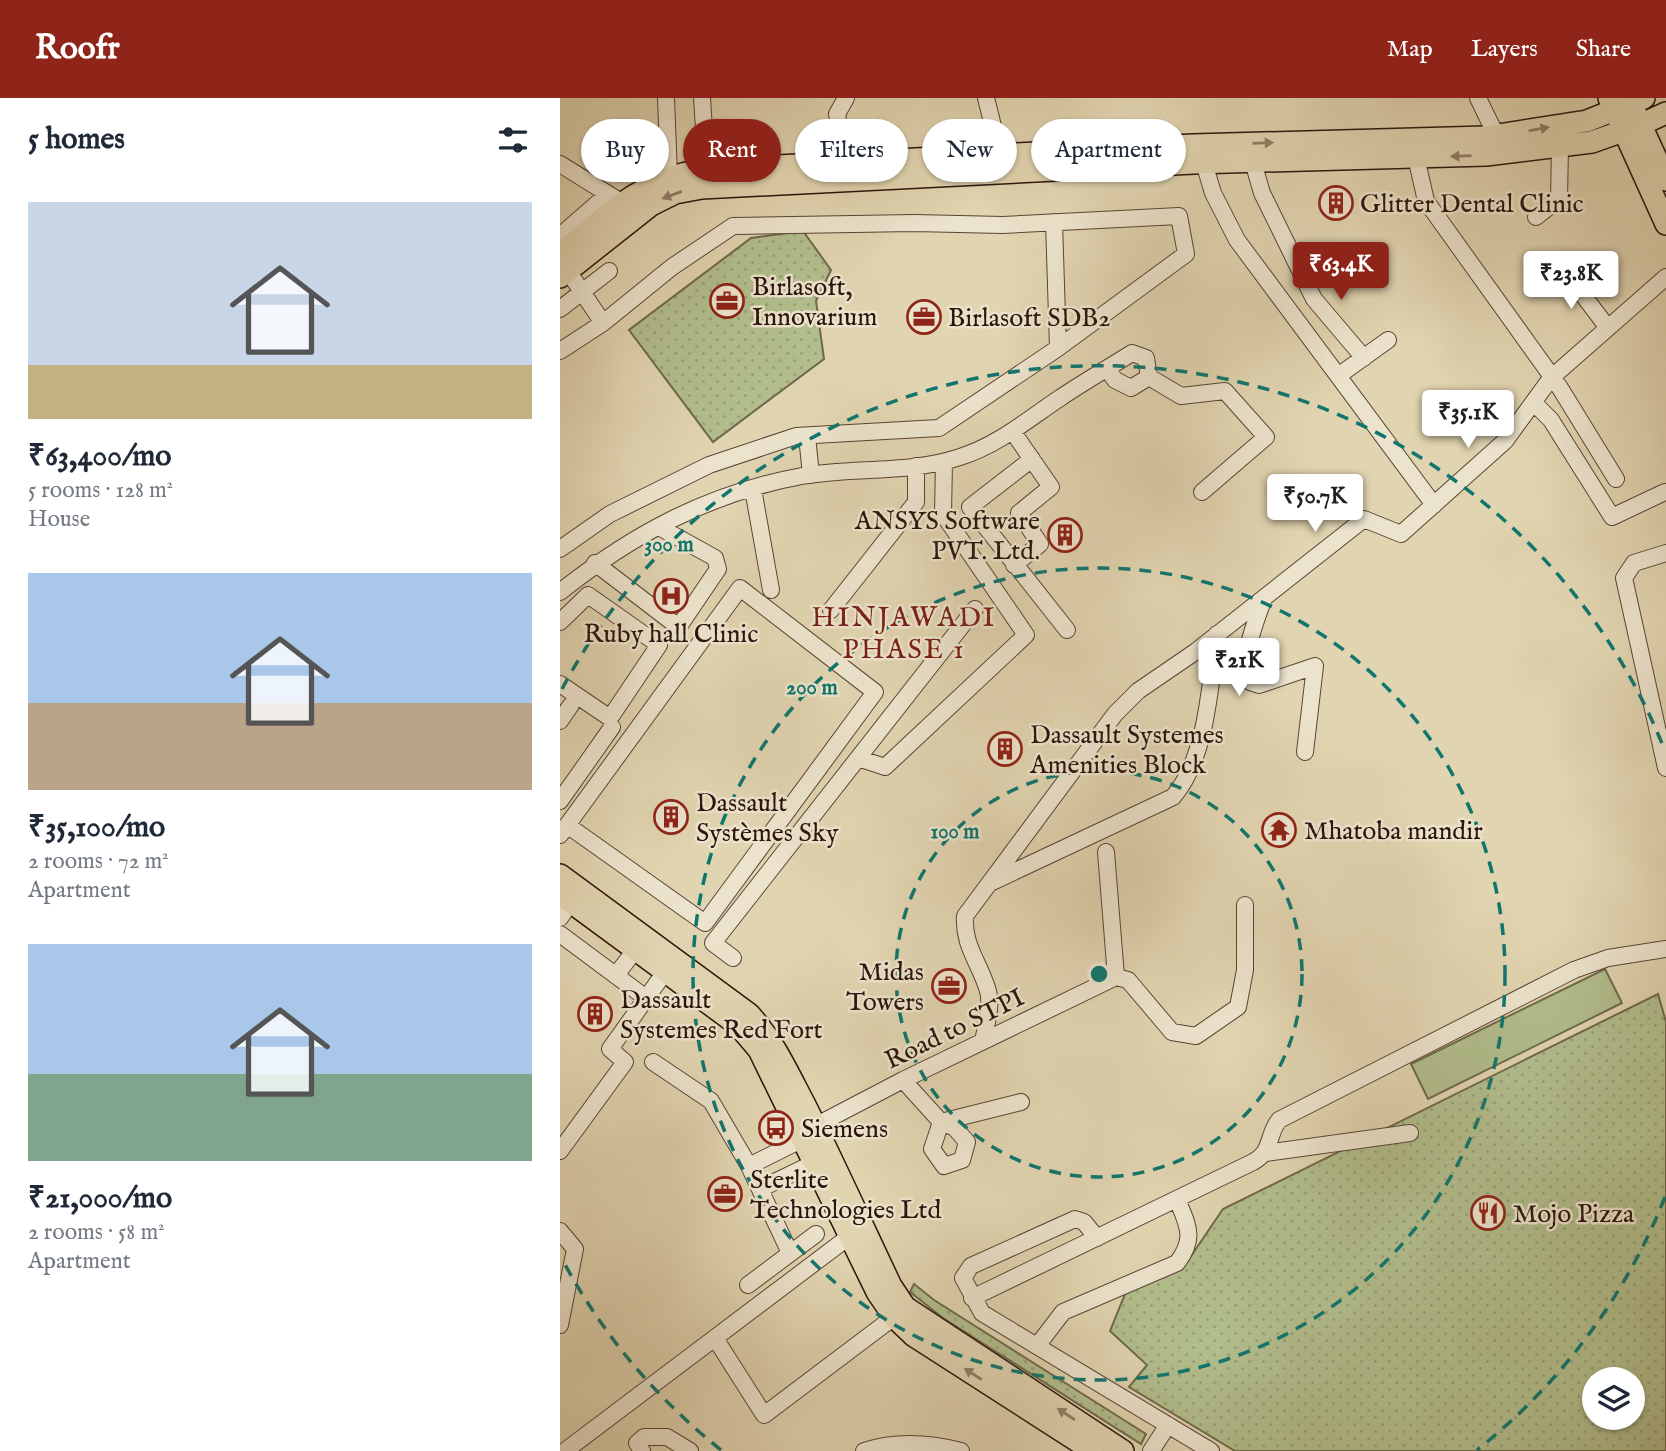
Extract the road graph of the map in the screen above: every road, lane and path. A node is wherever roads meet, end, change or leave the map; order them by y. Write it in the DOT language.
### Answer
graph roads {
  1 [pos="666,98"];
  2 [pos="702,98"];
  3 [pos="846,98"];
  4 [pos="986,98"];
  5 [pos="1478,98"];
  6 [pos="1628,109"];
  7 [pos="1666,113"];
  8 [pos="667,119"];
  9 [pos="703,119"];
  10 [pos="838,119"];
  11 [pos="991,119"];
  12 [pos="1496,135"];
  13 [pos="1560,146"];
  14 [pos="1017,153"];
  15 [pos="1416,157"];
  16 [pos="1253,162"];
  17 [pos="1204,163"];
  18 [pos="560,164"];
  19 [pos="683,174"];
  20 [pos="669,176"];
  21 [pos="1666,180"];
  22 [pos="656,182"];
  23 [pos="624,203"];
  24 [pos="1536,217"];
  25 [pos="1054,222"];
  26 [pos="1666,224"];
  27 [pos="560,236"];
  28 [pos="563,267"];
  29 [pos="609,271"];
  30 [pos="1666,278"];
  31 [pos="1541,284"];
  32 [pos="582,292"];
  33 [pos="560,309"];
  34 [pos="603,323"];
  35 [pos="1608,328"];
  36 [pos="1388,340"];
  37 [pos="1058,348"];
  38 [pos="560,351"];
  39 [pos="1364,358"];
  40 [pos="1107,369"];
  41 [pos="1338,376"];
  42 [pos="1149,377"];
  43 [pos="1550,378"];
  44 [pos="1535,403"];
  45 [pos="1013,432"];
  46 [pos="807,436"];
  47 [pos="1032,459"];
  48 [pos="944,462"];
  49 [pos="916,466"];
  50 [pos="811,475"];
  51 [pos="1616,479"];
  52 [pos="753,489"];
  53 [pos="1202,492"];
  54 [pos="1665,492"];
  55 [pos="1434,505"];
  56 [pos="659,527"];
  57 [pos="560,548"];
  58 [pos="1666,553"];
  59 [pos="596,563"];
  60 [pos="1014,565"];
  61 [pos="771,590"];
  62 [pos="560,592"];
  63 [pos="1265,596"];
  64 [pos="975,609"];
  65 [pos="831,610"];
  66 [pos="560,622"];
  67 [pos="1067,630"];
  68 [pos="1217,634"];
  69 [pos="560,684"];
  70 [pos="571,705"];
  71 [pos="560,721"];
  72 [pos="612,727"];
  73 [pos="1305,752"];
  74 [pos="858,758"];
  75 [pos="1666,768"];
  76 [pos="560,801"];
  77 [pos="563,830"];
  78 [pos="1106,852"];
  79 [pos="560,875"];
  80 [pos="988,884"];
  81 [pos="564,905"];
  82 [pos="1245,905"];
  83 [pos="560,934"];
  84 [pos="636,949"];
  85 [pos="1666,949"];
  86 [pos="733,958"];
  87 [pos="666,972"];
  88 [pos="616,975"];
  89 [pos="1116,977"];
  90 [pos="646,998"];
  91 [pos="983,1041"];
  92 [pos="653,1062"];
  93 [pos="903,1080"];
  94 [pos="1021,1102"];
  95 [pos="807,1132"];
  96 [pos="1410,1133"];
  97 [pos="560,1152"];
  98 [pos="1266,1153"];
  99 [pos="816,1162"];
  100 [pos="749,1166"];
  101 [pos="760,1189"];
  102 [pos="1177,1199"];
  103 [pos="560,1231"];
  104 [pos="816,1234"];
  105 [pos="850,1236"];
  106 [pos="1097,1238"];
  107 [pos="790,1253"];
  108 [pos="748,1285"];
  109 [pos="972,1298"];
  110 [pos="894,1317"];
  111 [pos="560,1325"];
  112 [pos="715,1338"];
  113 [pos="1037,1346"];
  114 [pos="1168,1425"];
  115 [pos="565,1451"];
  116 [pos="642,1451"];
  117 [pos="690,1451"];
  118 [pos="864,1451"];
  119 [pos="961,1451"];
  120 [pos="1093,1451"];
  121 [pos="1123,1451"];
  122 [pos="1151,1451"];
  123 [pos="1212,1451"];
  1 -- 8 [label="street"];
  2 -- 9 [label="street"];
  3 -- 10 [label="street"];
  4 -- 11 [label="street"];
  5 -- 12 [label="street"];
  6 -- 7 [label="main road"];
  12 -- 6 [label="main road, one-way"];
  6 -- 13 [label="main road"];
  6 -- 21 [label="main road"];
  6 -- 26 [label="main road"];
  14 -- 12 [label="main road, one-way"];
  13 -- 15 [label="main road, one-way"];
  13 -- 24 [label="street"];
  15 -- 16 [label="main road"];
  15 -- 43 [label="street"];
  16 -- 17 [label="main road"];
  16 -- 39 [label="street"];
  17 -- 23 [label="main road, one-way"];
  17 -- 41 [label="street"];
  18 -- 23 [label="street"];
  19 -- 20 [label="main road"];
  22 -- 23 [label="main road"];
  23 -- 27 [label="street"];
  23 -- 28 [label="main road"];
  25 -- 34 [label="street"];
  25 -- 37 [label="street"];
  25 -- 37 [label="street"];
  28 -- 32 [label="street"];
  29 -- 32 [label="street"];
  30 -- 35 [label="street"];
  31 -- 35 [label="street"];
  32 -- 33 [label="street"];
  32 -- 34 [label="street"];
  34 -- 38 [label="street"];
  35 -- 43 [label="street"];
  36 -- 39 [label="street"];
  37 -- 46 [label="street"];
  39 -- 41 [label="street"];
  40 -- 42 [label="street"];
  40 -- 42 [label="street"];
  40 -- 45 [label="street"];
  41 -- 55 [label="street"];
  42 -- 53 [label="street"];
  43 -- 44 [label="street"];
  43 -- 51 [label="street"];
  44 -- 54 [label="street"];
  44 -- 55 [label="street"];
  45 -- 47 [label="street"];
  45 -- 48 [label="street"];
  46 -- 50 [label="street"];
  46 -- 57 [label="street"];
  47 -- 60 [label="street"];
  47 -- 60 [label="street"];
  48 -- 49 [label="street"];
  48 -- 74 [label="street"];
  49 -- 50 [label="street"];
  49 -- 65 [label="street"];
  50 -- 52 [label="street"];
  52 -- 56 [label="street"];
  52 -- 61 [label="street"];
  55 -- 63 [label="street"];
  56 -- 59 [label="street"];
  56 -- 59 [label="street"];
  58 -- 75 [label="street"];
  59 -- 62 [label="street"];
  60 -- 67 [label="street"];
  63 -- 68 [label="street"];
  63 -- 73 [label="street"];
  64 -- 74 [label="street"];
  66 -- 69 [label="street"];
  68 -- 80 [label="street"];
  68 -- 80 [label="street"];
  70 -- 71 [label="street"];
  72 -- 76 [label="street"];
  74 -- 86 [label="street"];
  77 -- 77 [label="street"];
  78 -- 89 [label="street"];
  79 -- 95 [label="main road"];
  80 -- 91 [label="street"];
  81 -- 84 [label="main road"];
  82 -- 89 [label="street"];
  83 -- 88 [label="street"];
  84 -- 87 [label="main road"];
  84 -- 88 [label="street"];
  85 -- 98 [label="street"];
  87 -- 90 [label="street"];
  87 -- 95 [label="main road"];
  88 -- 90 [label="street"];
  89 -- 91 [label="street, Road to STPI"];
  90 -- 97 [label="street"];
  91 -- 93 [label="street, Road to STPI"];
  92 -- 100 [label="street"];
  93 -- 94 [label="street"];
  93 -- 95 [label="street, Road to STPI"];
  95 -- 99 [label="main road"];
  95 -- 100 [label="street, Road to STPI"];
  121 -- 95 [label="main road, one-way"];
  96 -- 98 [label="street"];
  98 -- 102 [label="street"];
  99 -- 101 [label="street"];
  99 -- 105 [label="main road"];
  100 -- 101 [label="street"];
  101 -- 107 [label="street"];
  102 -- 106 [label="street"];
  102 -- 113 [label="street"];
  103 -- 111 [label="street"];
  104 -- 107 [label="street"];
  105 -- 110 [label="main road"];
  105 -- 112 [label="street"];
  106 -- 109 [label="street"];
  106 -- 109 [label="street"];
  107 -- 108 [label="street"];
  109 -- 113 [label="street"];
  110 -- 112 [label="street"];
  120 -- 110 [label="main road, one-way"];
  112 -- 115 [label="street"];
  113 -- 114 [label="street"];
  114 -- 122 [label="street"];
  114 -- 123 [label="street"];
  116 -- 117 [label="street"];
  118 -- 119 [label="street"];
}
